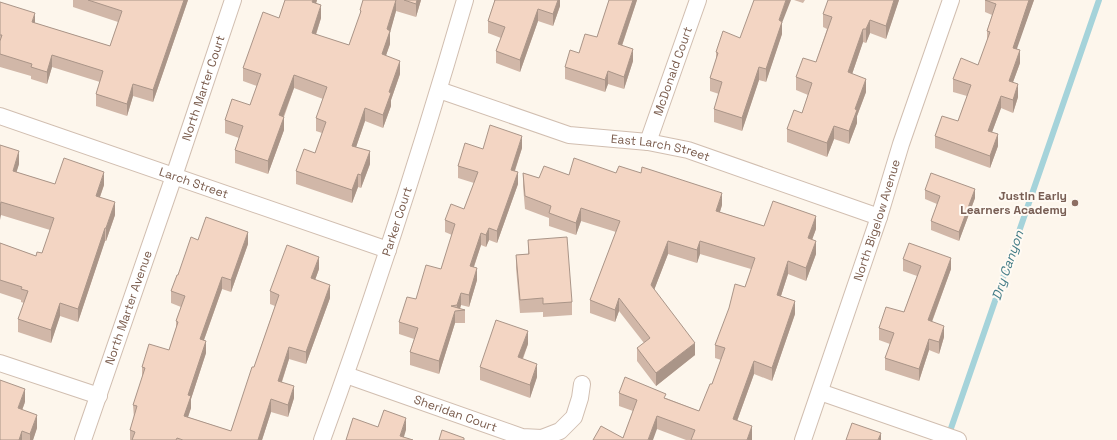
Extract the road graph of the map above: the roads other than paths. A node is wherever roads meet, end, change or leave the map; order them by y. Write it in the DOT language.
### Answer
graph roads {
  1 [pos="232,0"];
  2 [pos="465,0"];
  3 [pos="698,0"];
  4 [pos="951,0"];
  5 [pos="439,90"];
  6 [pos="0,116"];
  7 [pos="648,142"];
  8 [pos="174,176"];
  9 [pos="879,216"];
  10 [pos="388,250"];
  11 [pos="0,363"];
  12 [pos="346,375"];
  13 [pos="582,384"];
  14 [pos="820,392"];
  15 [pos="99,396"];
  16 [pos="83,440"];
  17 [pos="322,440"];
  18 [pos="803,440"];
  19 [pos="958,440"];
  1 -- 8 [label="street, North Marter Court"];
  2 -- 5 [label="street, Parker Court"];
  3 -- 7 [label="street, McDonald Court"];
  4 -- 9 [label="street, North Bigelow Avenue"];
  5 -- 7 [label="street, East Larch Street"];
  5 -- 10 [label="street, Parker Court"];
  6 -- 8 [label="street, Larch Street"];
  7 -- 9 [label="street, East Larch Street"];
  8 -- 10 [label="street, Larch Street"];
  8 -- 15 [label="street, North Marter Avenue"];
  9 -- 14 [label="street, North Bigelow Avenue"];
  10 -- 12 [label="street, Parker Court"];
  11 -- 15 [label="street"];
  12 -- 13 [label="street, Sheridan Court"];
  12 -- 17 [label="street, Parker Court"];
  14 -- 18 [label="street, North Bigelow Avenue"];
  14 -- 19 [label="street"];
  15 -- 16 [label="street, North Marter Avenue"];
}
